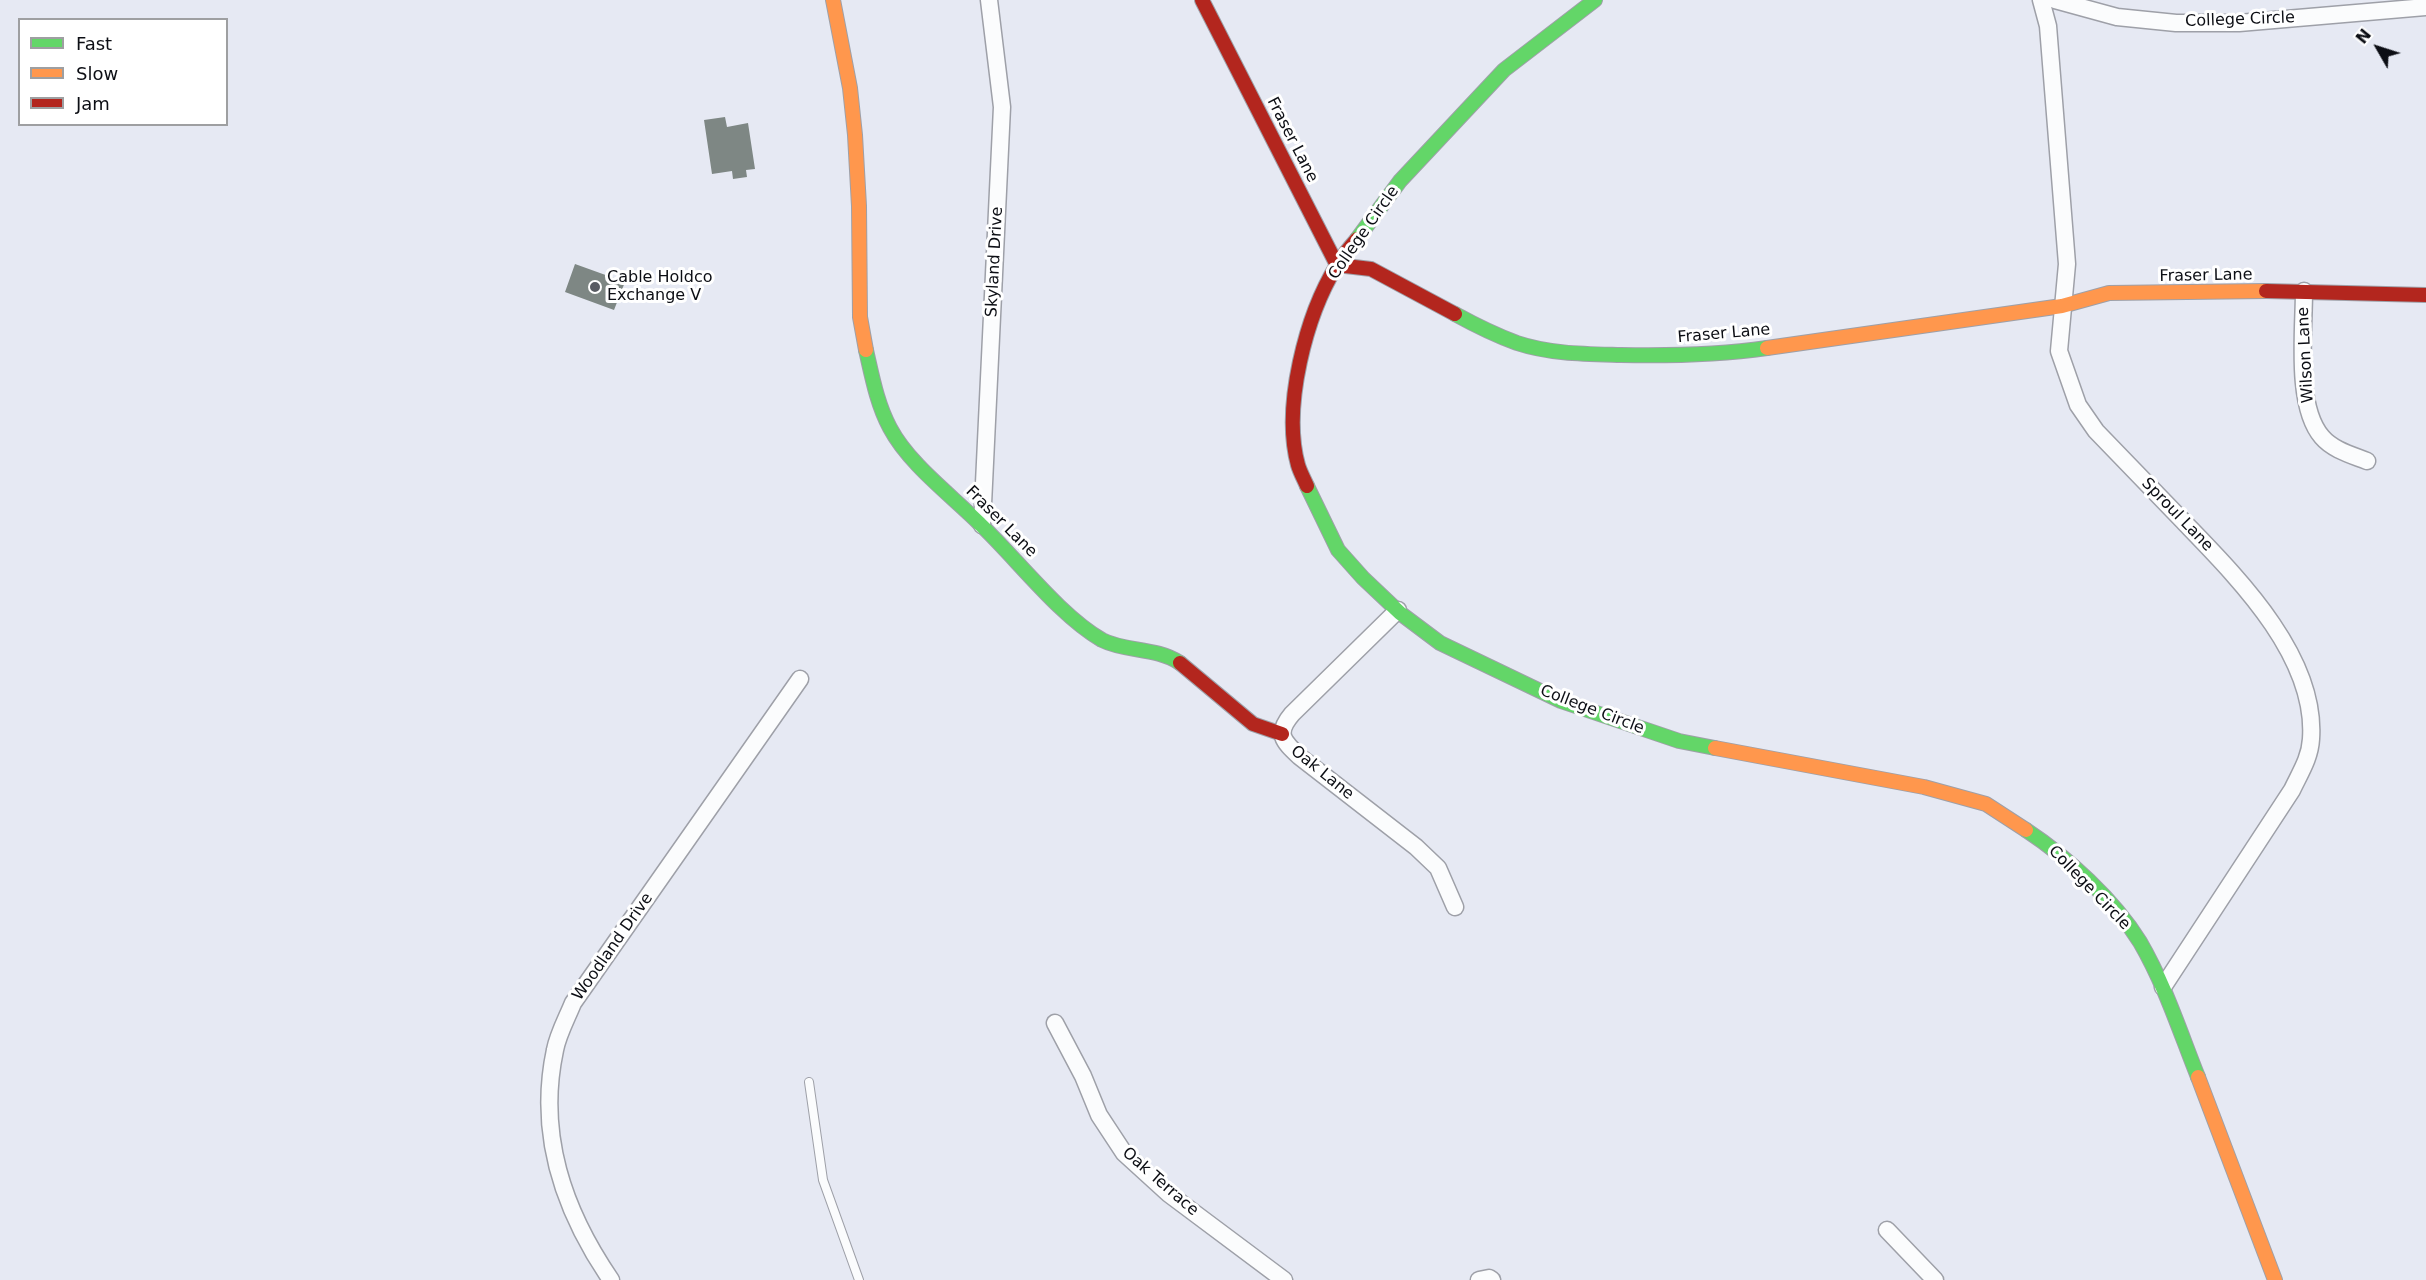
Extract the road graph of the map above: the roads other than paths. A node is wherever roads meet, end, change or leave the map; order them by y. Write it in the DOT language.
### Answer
graph roads {
  1 [pos="833,0"];
  2 [pos="989,0"];
  3 [pos="1202,0"];
  4 [pos="1595,0"];
  5 [pos="2041,0"];
  6 [pos="2055,0"];
  7 [pos="2426,7"];
  8 [pos="1337,265"];
  9 [pos="2304,291"];
  10 [pos="2426,295"];
  11 [pos="2062,306"];
  12 [pos="2367,461"];
  13 [pos="982,525"];
  14 [pos="1398,610"];
  15 [pos="800,679"];
  16 [pos="1282,734"];
  17 [pos="1455,907"];
  18 [pos="2163,987"];
  19 [pos="1055,1023"];
  20 [pos="809,1082"];
  21 [pos="1887,1230"];
  22 [pos="611,1280"];
  23 [pos="860,1280"];
  24 [pos="1284,1280"];
  25 [pos="1479,1280"];
  26 [pos="1492,1280"];
  27 [pos="1935,1280"];
  28 [pos="2275,1280"];
  1 -- 13 [label="street, Fraser Lane"];
  2 -- 13 [label="street, Skyland Drive"];
  3 -- 8 [label="street, Fraser Lane"];
  4 -- 8 [label="street, College Circle"];
  5 -- 11 [label="street, Sproul Lane"];
  6 -- 7 [label="street, College Circle"];
  8 -- 11 [label="street, Fraser Lane"];
  8 -- 14 [label="street, College Circle"];
  9 -- 10 [label="street, Fraser Lane"];
  9 -- 11 [label="street, Fraser Lane"];
  9 -- 12 [label="street, Wilson Lane"];
  11 -- 18 [label="street, Sproul Lane"];
  13 -- 16 [label="street, Fraser Lane"];
  14 -- 16 [label="street, Oak Lane"];
  14 -- 18 [label="street, College Circle"];
  15 -- 22 [label="street, Woodland Drive"];
  16 -- 17 [label="street, Oak Lane"];
  18 -- 28 [label="street, College Circle"];
  19 -- 24 [label="street, Oak Terrace"];
  20 -- 23 [label="lane"];
  21 -- 27 [label="street"];
  25 -- 26 [label="street"];
}
